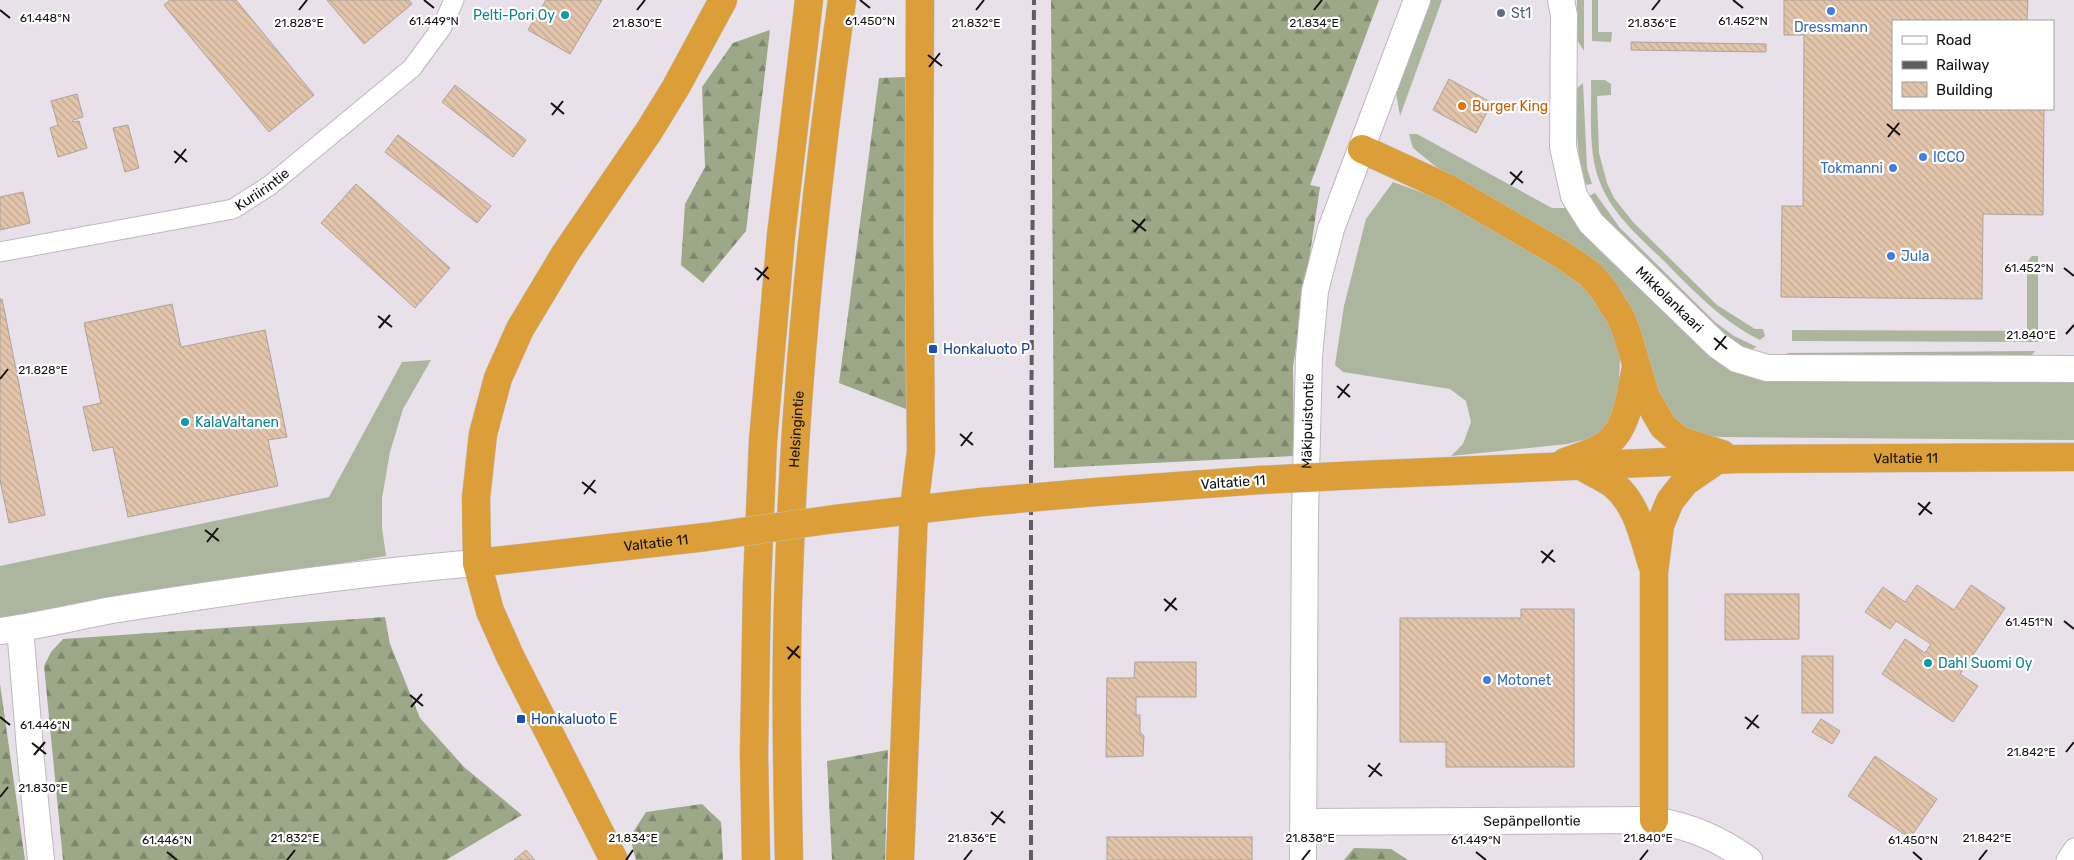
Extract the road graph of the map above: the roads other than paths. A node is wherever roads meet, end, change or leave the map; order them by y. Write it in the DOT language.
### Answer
graph roads {
  1 [pos="454,0"];
  2 [pos="723,0"];
  3 [pos="809,0"];
  4 [pos="842,0"];
  5 [pos="920,0"];
  6 [pos="1417,0"];
  7 [pos="1561,0"];
  8 [pos="1362,149"];
  9 [pos="0,252"];
  10 [pos="1636,368"];
  11 [pos="2074,369"];
  12 [pos="2074,458"];
  13 [pos="1728,460"];
  14 [pos="1583,467"];
  15 [pos="1552,468"];
  16 [pos="914,508"];
  17 [pos="477,563"];
  18 [pos="1654,572"];
  19 [pos="10,629"];
  20 [pos="1654,820"];
  21 [pos="1304,822"];
  22 [pos="2074,848"];
  23 [pos="41,860"];
  24 [pos="614,860"];
  25 [pos="756,860"];
  26 [pos="789,860"];
  27 [pos="900,860"];
  28 [pos="1303,860"];
  29 [pos="1749,860"];
  30 [pos="2066,860"];
  1 -- 9 [label="street, Kuriirintie"];
  2 -- 17 [label="highway"];
  3 -- 25 [label="highway"];
  4 -- 26 [label="highway, Helsingintie"];
  5 -- 16 [label="highway"];
  6 -- 8 [label="street, Mäkipuistontie"];
  7 -- 11 [label="street, Mikkolankaari"];
  8 -- 10 [label="highway"];
  8 -- 21 [label="street, Mäkipuistontie"];
  10 -- 13 [label="highway"];
  10 -- 15 [label="highway"];
  12 -- 13 [label="highway, Valtatie 11"];
  13 -- 14 [label="highway, Valtatie 11"];
  13 -- 18 [label="highway"];
  14 -- 15 [label="highway, Valtatie 11"];
  14 -- 18 [label="highway"];
  15 -- 16 [label="highway, Valtatie 11, bridge"];
  16 -- 17 [label="highway, Valtatie 11, bridge"];
  16 -- 27 [label="highway"];
  17 -- 19 [label="street"];
  17 -- 24 [label="highway"];
  18 -- 20 [label="highway"];
  19 -- 23 [label="street"];
  20 -- 21 [label="street, Sepänpellontie"];
  20 -- 29 [label="street, Sepänpellontie"];
  21 -- 28 [label="street, Mäkipuistontie"];
  22 -- 30 [label="street"];
}
